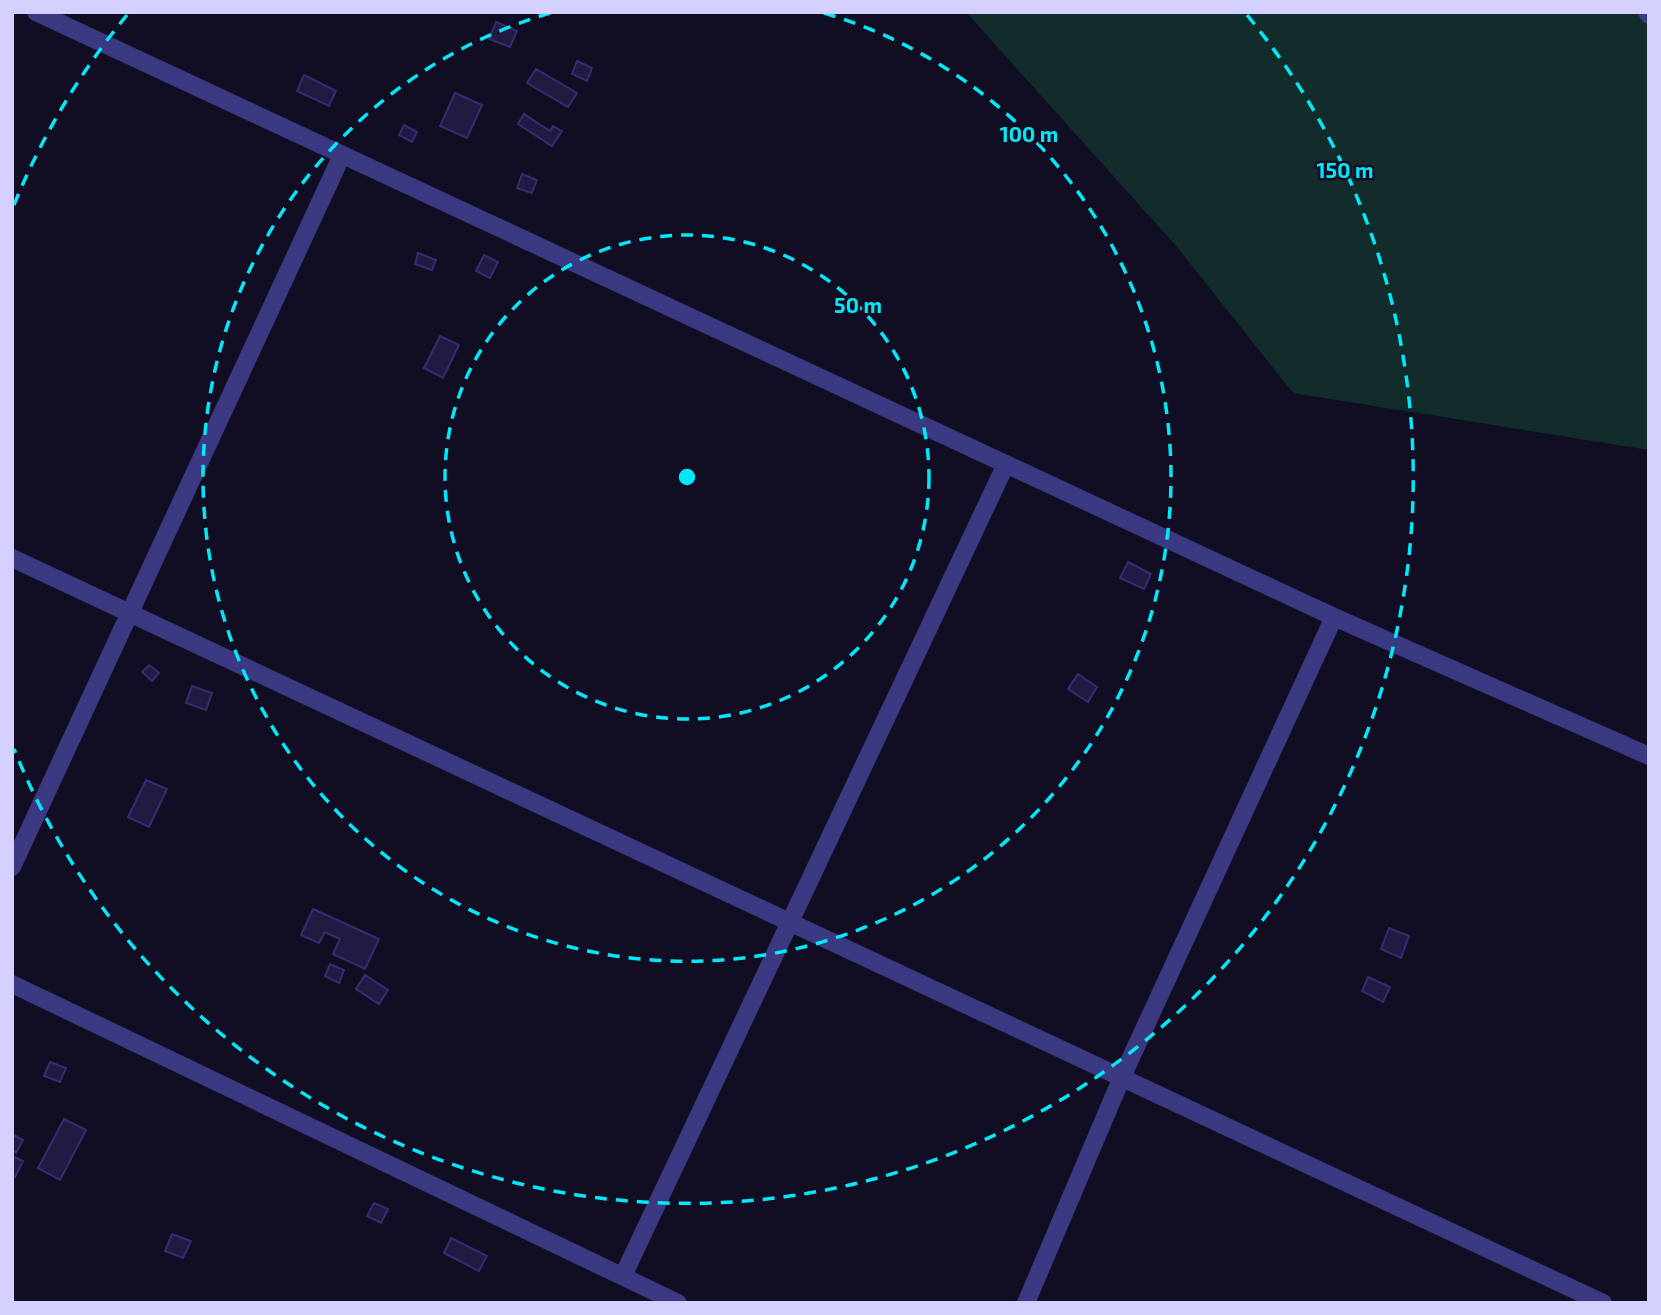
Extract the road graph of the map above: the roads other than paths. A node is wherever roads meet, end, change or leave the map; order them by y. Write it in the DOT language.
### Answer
graph roads {
  1 [pos="36,12"];
  2 [pos="342,155"];
  3 [pos="1006,464"];
  4 [pos="12,558"];
  5 [pos="130,613"];
  6 [pos="1334,617"];
  7 [pos="1649,756"];
  8 [pos="12,867"];
  9 [pos="789,922"];
  10 [pos="12,984"];
  11 [pos="1122,1077"];
  12 [pos="623,1276"];
  13 [pos="678,1303"];
  14 [pos="1026,1303"];
  15 [pos="1603,1303"];
  1 -- 2 [label="street"];
  2 -- 3 [label="street"];
  2 -- 5 [label="street"];
  3 -- 6 [label="street"];
  3 -- 9 [label="street"];
  4 -- 5 [label="street"];
  5 -- 8 [label="street"];
  5 -- 9 [label="street"];
  6 -- 7 [label="street"];
  6 -- 11 [label="street"];
  9 -- 11 [label="street"];
  9 -- 12 [label="street"];
  10 -- 12 [label="street"];
  11 -- 14 [label="street"];
  11 -- 15 [label="street"];
  12 -- 13 [label="street"];
}
